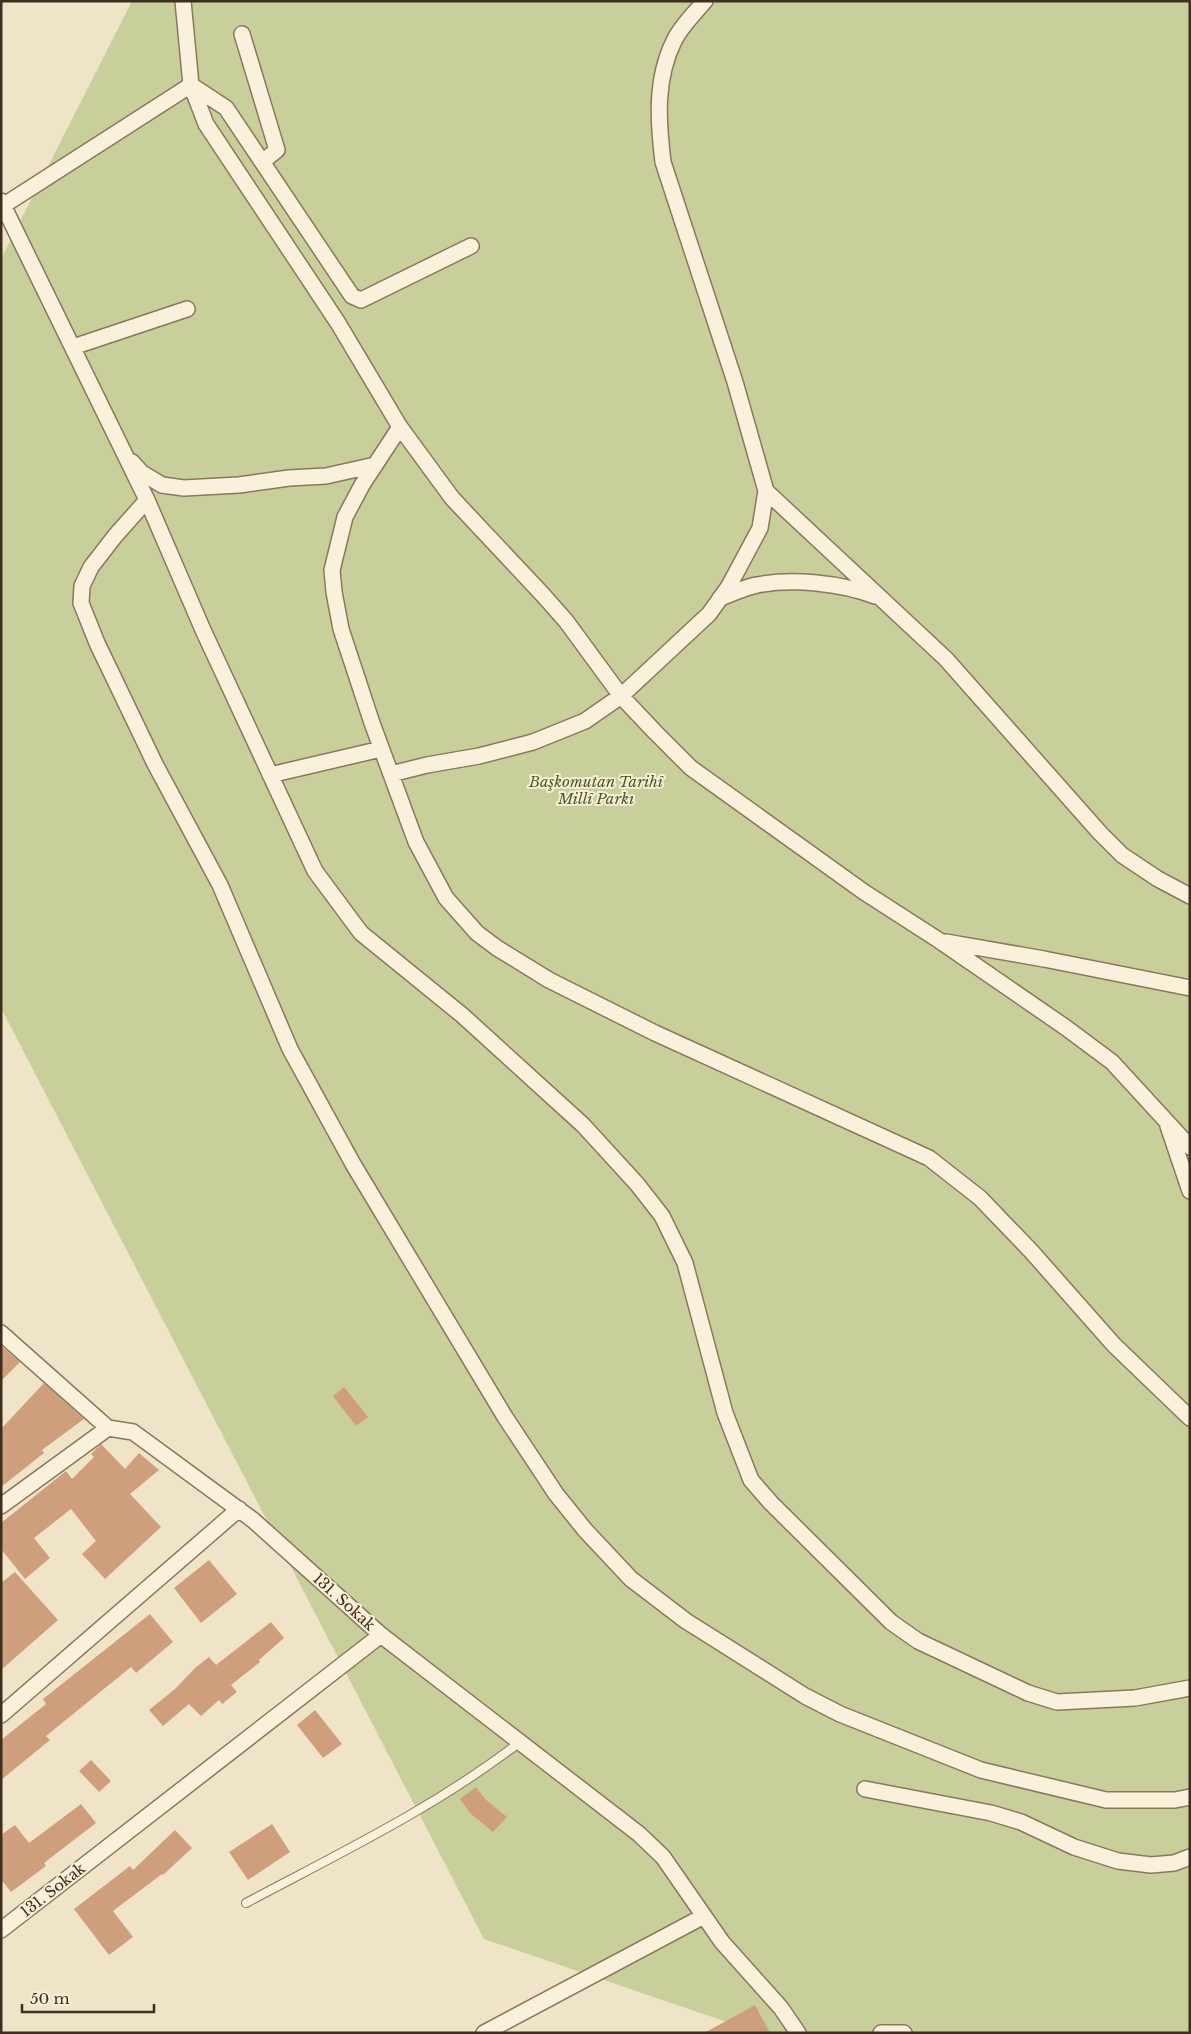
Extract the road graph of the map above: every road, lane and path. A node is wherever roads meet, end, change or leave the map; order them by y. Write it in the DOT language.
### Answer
graph roads {
  1 [pos="183,1"];
  2 [pos="705,1"];
  3 [pos="242,34"];
  4 [pos="191,85"];
  5 [pos="262,162"];
  6 [pos="2,204"];
  7 [pos="471,246"];
  8 [pos="187,309"];
  9 [pos="73,347"];
  10 [pos="400,427"];
  11 [pos="124,453"];
  12 [pos="375,465"];
  13 [pos="766,491"];
  14 [pos="147,500"];
  15 [pos="720,598"];
  16 [pos="882,599"];
  17 [pos="621,696"];
  18 [pos="382,749"];
  19 [pos="391,774"];
  20 [pos="270,775"];
  21 [pos="1190,896"];
  22 [pos="940,941"];
  23 [pos="1190,988"];
  24 [pos="1165,1120"];
  25 [pos="1190,1147"];
  26 [pos="1190,1191"];
  27 [pos="1,1333"];
  28 [pos="1190,1418"];
  29 [pos="108,1428"];
  30 [pos="1,1506"];
  31 [pos="239,1509"];
  32 [pos="381,1635"];
  33 [pos="1190,1688"];
  34 [pos="1,1715"];
  35 [pos="520,1742"];
  36 [pos="865,1789"];
  37 [pos="1190,1797"];
  38 [pos="1190,1857"];
  39 [pos="246,1903"];
  40 [pos="704,1916"];
  41 [pos="2,1928"];
  42 [pos="484,2033"];
  43 [pos="798,2033"];
  44 [pos="881,2033"];
  45 [pos="904,2033"];
  1 -- 4 [label="street"];
  2 -- 13 [label="street"];
  3 -- 5 [label="street"];
  4 -- 5 [label="street"];
  4 -- 6 [label="street"];
  4 -- 10 [label="street"];
  5 -- 7 [label="street"];
  6 -- 9 [label="street"];
  8 -- 9 [label="street"];
  9 -- 11 [label="street"];
  10 -- 12 [label="street"];
  10 -- 17 [label="street"];
  11 -- 12 [label="street"];
  11 -- 14 [label="street"];
  12 -- 18 [label="street"];
  13 -- 15 [label="street"];
  13 -- 16 [label="street"];
  14 -- 20 [label="street"];
  14 -- 37 [label="street"];
  15 -- 16 [label="street"];
  15 -- 17 [label="street"];
  16 -- 21 [label="street"];
  17 -- 19 [label="street"];
  17 -- 22 [label="street"];
  18 -- 19 [label="street"];
  18 -- 20 [label="street"];
  19 -- 28 [label="street"];
  20 -- 33 [label="street"];
  22 -- 23 [label="street"];
  22 -- 24 [label="street"];
  24 -- 25 [label="street"];
  24 -- 26 [label="street"];
  27 -- 29 [label="street"];
  29 -- 30 [label="street"];
  29 -- 31 [label="street, 131. Sokak"];
  31 -- 32 [label="street, 131. Sokak"];
  31 -- 34 [label="street"];
  32 -- 35 [label="street"];
  32 -- 41 [label="street, 131. Sokak"];
  35 -- 39 [label="lane"];
  35 -- 40 [label="street"];
  36 -- 38 [label="street"];
  40 -- 42 [label="street"];
  40 -- 43 [label="street"];
  44 -- 45 [label="street"];
}
